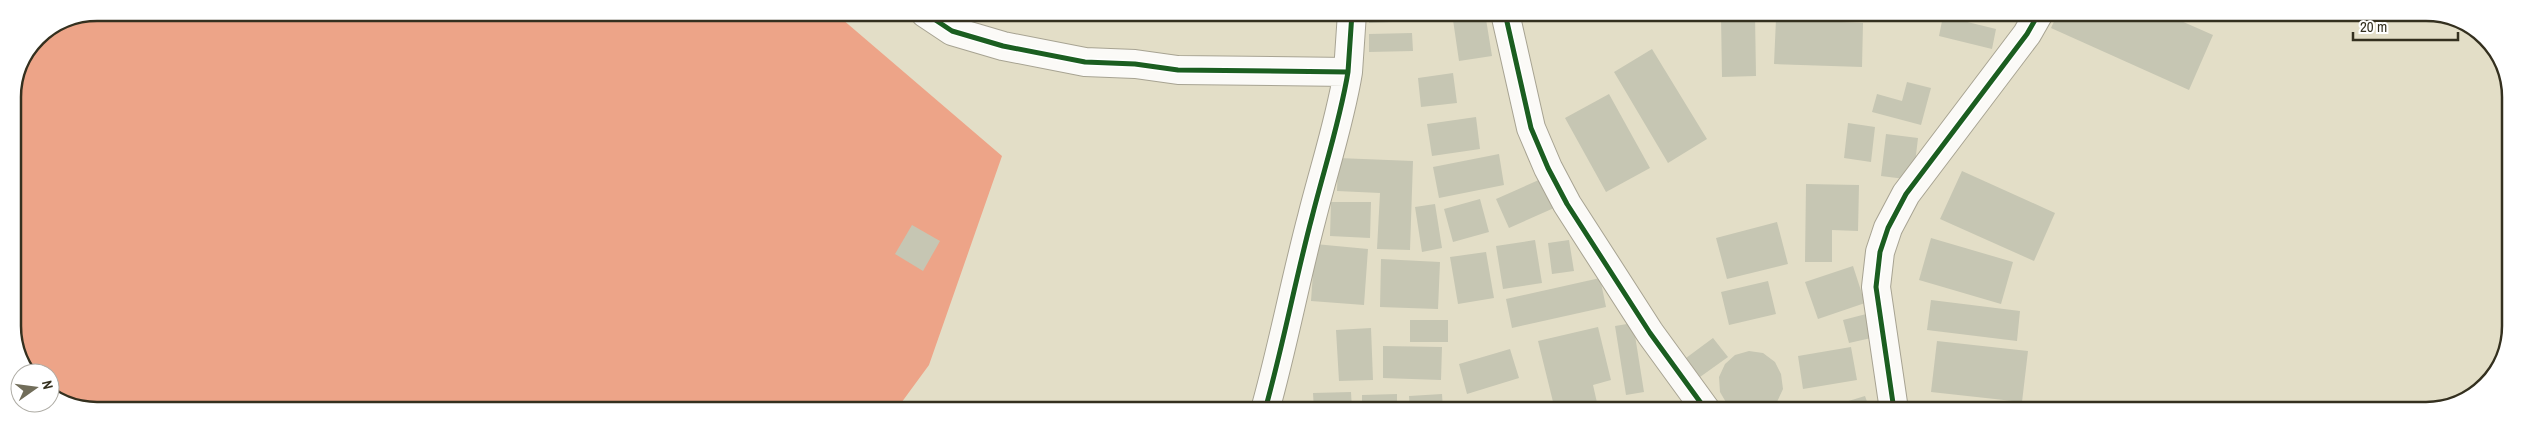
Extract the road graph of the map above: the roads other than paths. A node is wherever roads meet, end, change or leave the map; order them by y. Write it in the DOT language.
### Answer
graph roads {
  1 [pos="937,21"];
  2 [pos="1351,21"];
  3 [pos="1507,21"];
  4 [pos="2034,21"];
  5 [pos="1348,72"];
  6 [pos="1267,402"];
  7 [pos="1700,402"];
  8 [pos="1893,402"];
  1 -- 5 [label="street"];
  2 -- 5 [label="street"];
  3 -- 7 [label="street"];
  4 -- 8 [label="street"];
  5 -- 6 [label="street"];
}
